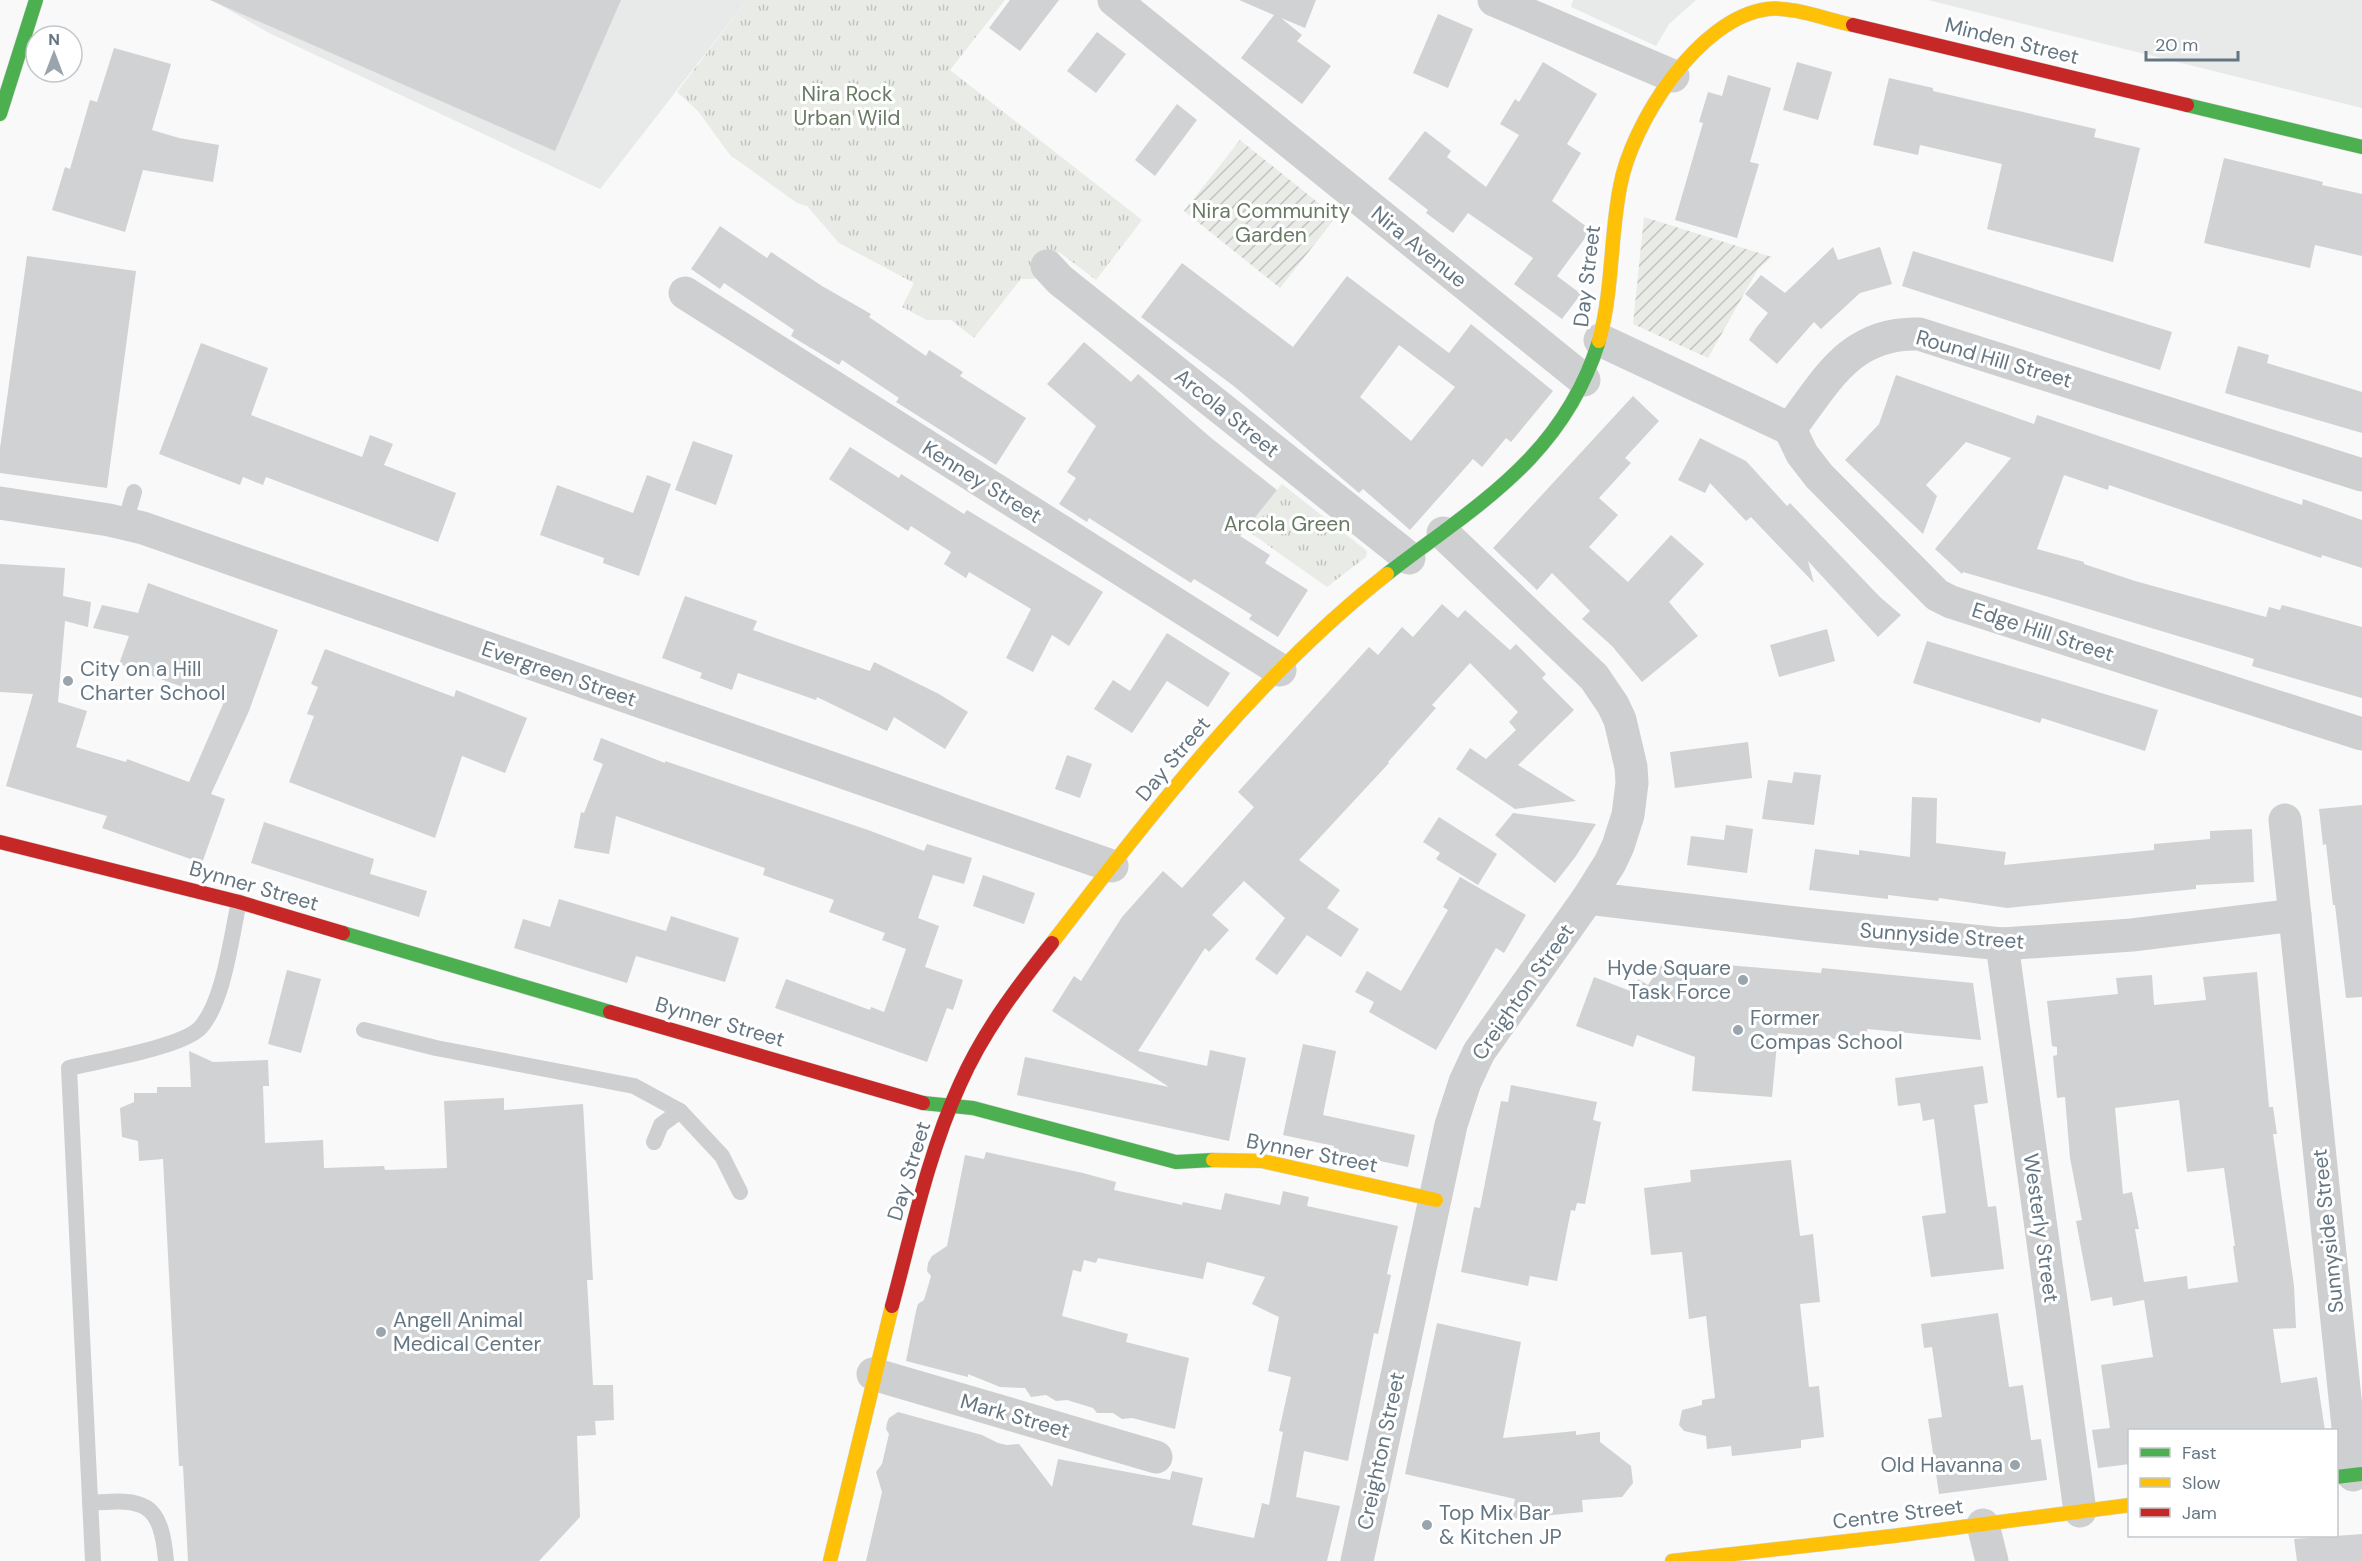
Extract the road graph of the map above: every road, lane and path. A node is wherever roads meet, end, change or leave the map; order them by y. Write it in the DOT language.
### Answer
graph roads {
  1 [pos="36,0"];
  2 [pos="1114,0"];
  3 [pos="1494,0"];
  4 [pos="1673,76"];
  5 [pos="0,114"];
  6 [pos="2362,147"];
  7 [pos="1047,266"];
  8 [pos="685,293"];
  9 [pos="1600,340"];
  10 [pos="1584,380"];
  11 [pos="1790,429"];
  12 [pos="2362,475"];
  13 [pos="134,492"];
  14 [pos="0,502"];
  15 [pos="125,523"];
  16 [pos="1443,533"];
  17 [pos="1409,558"];
  18 [pos="1280,670"];
  19 [pos="2362,734"];
  20 [pos="2285,820"];
  21 [pos="0,842"];
  22 [pos="1112,866"];
  23 [pos="1588,898"];
  24 [pos="239,902"];
  25 [pos="2295,915"];
  26 [pos="2002,944"];
  27 [pos="364,1030"];
  28 [pos="950,1107"];
  29 [pos="680,1111"];
  30 [pos="654,1142"];
  31 [pos="740,1192"];
  32 [pos="1436,1200"];
  33 [pos="873,1374"];
  34 [pos="1156,1457"];
  35 [pos="2351,1475"];
  36 [pos="90,1503"];
  37 [pos="2128,1505"];
  38 [pos="2080,1511"];
  39 [pos="1983,1525"];
  40 [pos="1814,1554"];
  41 [pos="93,1561"];
  42 [pos="166,1561"];
  43 [pos="830,1561"];
  44 [pos="1357,1561"];
  45 [pos="1672,1561"];
  46 [pos="1992,1561"];
  1 -- 5 [label="street"];
  2 -- 10 [label="street, Nira Avenue"];
  3 -- 4 [label="street"];
  4 -- 6 [label="street, Minden Street"];
  4 -- 9 [label="street, Day Street"];
  7 -- 17 [label="street, Arcola Street"];
  8 -- 18 [label="street, Kenney Street"];
  9 -- 10 [label="street, Day Street"];
  9 -- 11 [label="street"];
  10 -- 16 [label="street, Day Street"];
  11 -- 12 [label="street, Round Hill Street"];
  11 -- 19 [label="street, Edge Hill Street"];
  13 -- 15 [label="lane"];
  14 -- 15 [label="street, Evergreen Street"];
  15 -- 22 [label="street, Evergreen Street"];
  16 -- 17 [label="street, Day Street"];
  16 -- 23 [label="street, Creighton Street"];
  17 -- 18 [label="street, Day Street"];
  18 -- 22 [label="street, Day Street"];
  20 -- 25 [label="street, Sunnyside Street"];
  21 -- 24 [label="street, Bynner Street"];
  22 -- 28 [label="street, Day Street"];
  23 -- 26 [label="street, Sunnyside Street"];
  23 -- 32 [label="street, Creighton Street"];
  24 -- 28 [label="street, Bynner Street"];
  24 -- 36 [label="lane"];
  25 -- 26 [label="street, Sunnyside Street"];
  25 -- 35 [label="street, Sunnyside Street"];
  26 -- 38 [label="street, Westerly Street"];
  27 -- 29 [label="lane"];
  28 -- 32 [label="street, Bynner Street"];
  28 -- 33 [label="street, Day Street"];
  29 -- 30 [label="lane"];
  29 -- 31 [label="lane"];
  32 -- 44 [label="street, Creighton Street"];
  33 -- 34 [label="street, Mark Street"];
  33 -- 43 [label="street, Day Street"];
  36 -- 41 [label="lane"];
  36 -- 42 [label="lane"];
  37 -- 38 [label="street, Centre Street"];
  38 -- 39 [label="street, Centre Street"];
  39 -- 40 [label="street, Centre Street"];
  39 -- 46 [label="street"];
  40 -- 45 [label="street, Centre Street"];
}
